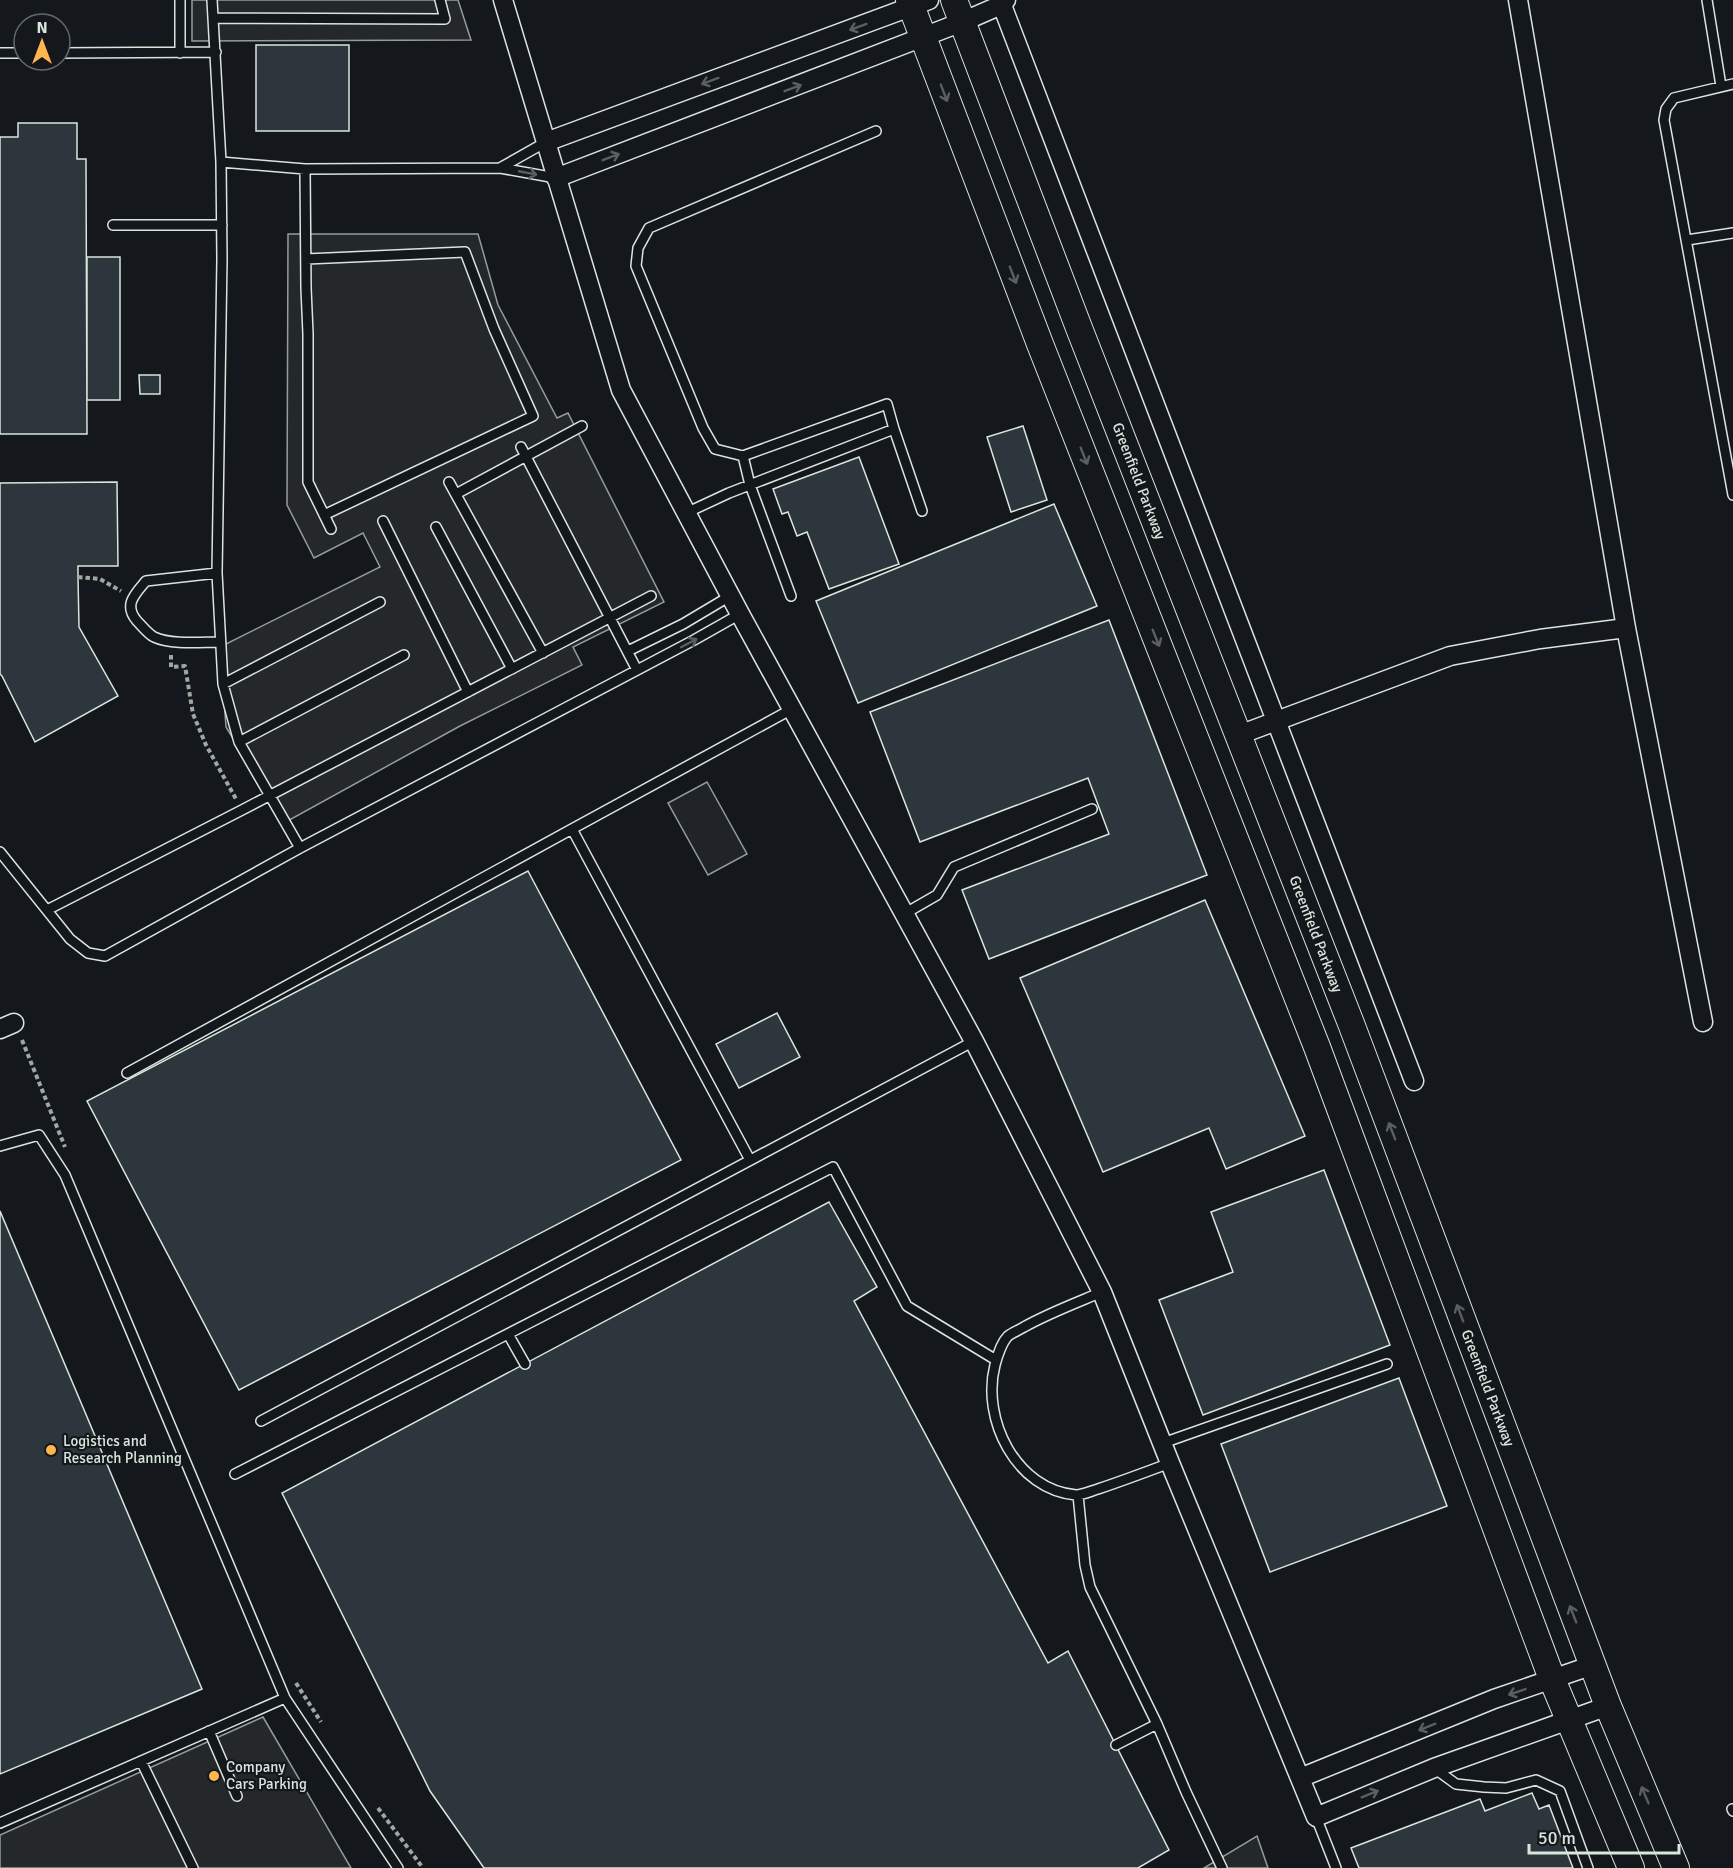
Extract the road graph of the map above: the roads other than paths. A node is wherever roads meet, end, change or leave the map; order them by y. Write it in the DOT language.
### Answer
graph roads {
  1 [pos="180,0"];
  2 [pos="212,0"];
  3 [pos="440,0"];
  4 [pos="503,0"];
  5 [pos="1518,0"];
  6 [pos="1707,0"];
  7 [pos="917,2"];
  8 [pos="1002,2"];
  9 [pos="958,11"];
  10 [pos="214,18"];
  11 [pos="923,38"];
  12 [pos="216,52"];
  13 [pos="72,53"];
  14 [pos="180,53"];
  15 [pos="1733,84"];
  16 [pos="1721,86"];
  17 [pos="876,131"];
  18 [pos="546,141"];
  19 [pos="221,162"];
  20 [pos="500,168"];
  21 [pos="305,169"];
  22 [pos="556,178"];
  23 [pos="114,225"];
  24 [pos="222,225"];
  25 [pos="1733,233"];
  26 [pos="1687,240"];
  27 [pos="306,260"];
  28 [pos="582,426"];
  29 [pos="894,429"];
  30 [pos="521,447"];
  31 [pos="743,456"];
  32 [pos="526,457"];
  33 [pos="449,482"];
  34 [pos="750,485"];
  35 [pos="456,494"];
  36 [pos="1733,495"];
  37 [pos="922,511"];
  38 [pos="686,513"];
  39 [pos="324,515"];
  40 [pos="383,521"];
  41 [pos="436,527"];
  42 [pos="331,529"];
  43 [pos="218,573"];
  44 [pos="651,596"];
  45 [pos="730,596"];
  46 [pos="791,596"];
  47 [pos="380,602"];
  48 [pos="740,614"];
  49 [pos="611,617"];
  50 [pos="1626,628"];
  51 [pos="220,642"];
  52 [pos="628,651"];
  53 [pos="543,653"];
  54 [pos="404,655"];
  55 [pos="512,669"];
  56 [pos="637,670"];
  57 [pos="223,684"];
  58 [pos="468,692"];
  59 [pos="792,709"];
  60 [pos="1277,720"];
  61 [pos="1239,735"];
  62 [pos="239,742"];
  63 [pos="269,796"];
  64 [pos="1092,809"];
  65 [pos="572,829"];
  66 [pos="300,848"];
  67 [pos="0,852"];
  68 [pos="47,910"];
  69 [pos="904,914"];
  70 [pos="1703,1022"];
  71 [pos="974,1041"];
  72 [pos="127,1073"];
  73 [pos="1414,1081"];
  74 [pos="0,1146"];
  75 [pos="750,1160"];
  76 [pos="1102,1292"];
  77 [pos="508,1334"];
  78 [pos="996,1359"];
  79 [pos="525,1364"];
  80 [pos="1387,1364"];
  81 [pos="261,1421"];
  82 [pos="1163,1443"];
  83 [pos="1170,1463"];
  84 [pos="235,1474"];
  85 [pos="1078,1495"];
  86 [pos="1593,1665"];
  87 [pos="1552,1679"];
  88 [pos="285,1698"];
  89 [pos="1608,1706"];
  90 [pos="1569,1720"];
  91 [pos="1157,1724"];
  92 [pos="209,1731"];
  93 [pos="1116,1745"];
  94 [pos="141,1761"];
  95 [pos="1434,1768"];
  96 [pos="1300,1778"];
  97 [pos="237,1796"];
  98 [pos="1316,1817"];
  99 [pos="0,1824"];
  100 [pos="193,1868"];
  101 [pos="398,1868"];
  102 [pos="1222,1868"];
  103 [pos="1336,1868"];
  104 [pos="1588,1868"];
  105 [pos="1631,1868"];
  106 [pos="1676,1868"];
  1 -- 14 [label="lane"];
  2 -- 10 [label="lane"];
  3 -- 10 [label="lane"];
  4 -- 18 [label="street"];
  5 -- 50 [label="street"];
  6 -- 16 [label="lane"];
  7 -- 11 [label="main road"];
  7 -- 18 [label="street, one-way"];
  8 -- 9 [label="street"];
  8 -- 60 [label="street"];
  9 -- 11 [label="street"];
  9 -- 61 [label="main road, Greenfield Parkway"];
  10 -- 12 [label="lane"];
  22 -- 11 [label="street, one-way"];
  11 -- 87 [label="main road, one-way"];
  12 -- 14 [label="lane"];
  12 -- 19 [label="lane"];
  13 -- 14 [label="lane"];
  15 -- 16 [label="lane"];
  16 -- 26 [label="lane"];
  17 -- 31 [label="lane"];
  18 -- 20 [label="lane"];
  18 -- 22 [label="street"];
  19 -- 21 [label="lane"];
  19 -- 24 [label="lane"];
  20 -- 21 [label="lane"];
  20 -- 22 [label="lane, one-way"];
  21 -- 27 [label="lane"];
  22 -- 38 [label="street"];
  23 -- 24 [label="lane"];
  24 -- 43 [label="lane"];
  25 -- 26 [label="lane"];
  26 -- 36 [label="lane"];
  27 -- 39 [label="lane"];
  27 -- 39 [label="lane"];
  28 -- 32 [label="lane"];
  29 -- 31 [label="lane"];
  29 -- 34 [label="lane"];
  29 -- 37 [label="lane"];
  30 -- 32 [label="lane"];
  31 -- 34 [label="lane"];
  32 -- 35 [label="lane"];
  32 -- 49 [label="lane"];
  33 -- 35 [label="lane"];
  34 -- 38 [label="lane"];
  34 -- 46 [label="lane"];
  35 -- 53 [label="lane"];
  38 -- 45 [label="street"];
  39 -- 42 [label="lane"];
  40 -- 58 [label="lane"];
  41 -- 55 [label="lane"];
  43 -- 51 [label="lane"];
  43 -- 51 [label="lane"];
  44 -- 49 [label="lane"];
  45 -- 48 [label="street"];
  45 -- 52 [label="lane"];
  47 -- 57 [label="lane"];
  56 -- 48 [label="lane, one-way"];
  48 -- 59 [label="street"];
  49 -- 52 [label="lane"];
  49 -- 53 [label="lane"];
  50 -- 60 [label="street"];
  50 -- 70 [label="street"];
  51 -- 57 [label="lane"];
  52 -- 56 [label="lane"];
  53 -- 55 [label="lane"];
  54 -- 62 [label="lane"];
  55 -- 58 [label="lane"];
  56 -- 66 [label="lane"];
  57 -- 62 [label="lane"];
  58 -- 63 [label="lane"];
  59 -- 65 [label="lane"];
  59 -- 69 [label="street"];
  60 -- 61 [label="street"];
  60 -- 73 [label="street"];
  86 -- 61 [label="main road, Greenfield Parkway, one-way"];
  62 -- 63 [label="lane"];
  63 -- 66 [label="lane"];
  63 -- 68 [label="lane"];
  64 -- 69 [label="lane"];
  65 -- 72 [label="lane"];
  65 -- 75 [label="lane"];
  66 -- 68 [label="lane"];
  67 -- 68 [label="lane"];
  69 -- 71 [label="street"];
  71 -- 75 [label="lane"];
  71 -- 76 [label="street"];
  74 -- 88 [label="lane"];
  75 -- 81 [label="lane"];
  76 -- 78 [label="lane"];
  76 -- 82 [label="street"];
  77 -- 78 [label="lane"];
  77 -- 79 [label="lane"];
  77 -- 84 [label="lane"];
  78 -- 85 [label="lane"];
  80 -- 82 [label="lane"];
  82 -- 83 [label="street"];
  83 -- 85 [label="lane"];
  83 -- 96 [label="street"];
  85 -- 91 [label="lane"];
  86 -- 87 [label="street"];
  86 -- 89 [label="main road, Greenfield Parkway"];
  87 -- 90 [label="main road"];
  87 -- 96 [label="street, one-way"];
  88 -- 92 [label="lane"];
  88 -- 101 [label="lane"];
  89 -- 90 [label="street"];
  106 -- 89 [label="main road, Greenfield Parkway, one-way"];
  90 -- 95 [label="street"];
  90 -- 105 [label="main road"];
  91 -- 93 [label="lane"];
  91 -- 102 [label="lane"];
  92 -- 94 [label="lane"];
  92 -- 97 [label="lane"];
  94 -- 99 [label="lane"];
  94 -- 100 [label="lane"];
  98 -- 95 [label="street, one-way"];
  95 -- 104 [label="lane"];
  96 -- 98 [label="street"];
  98 -- 103 [label="lane"];
}
